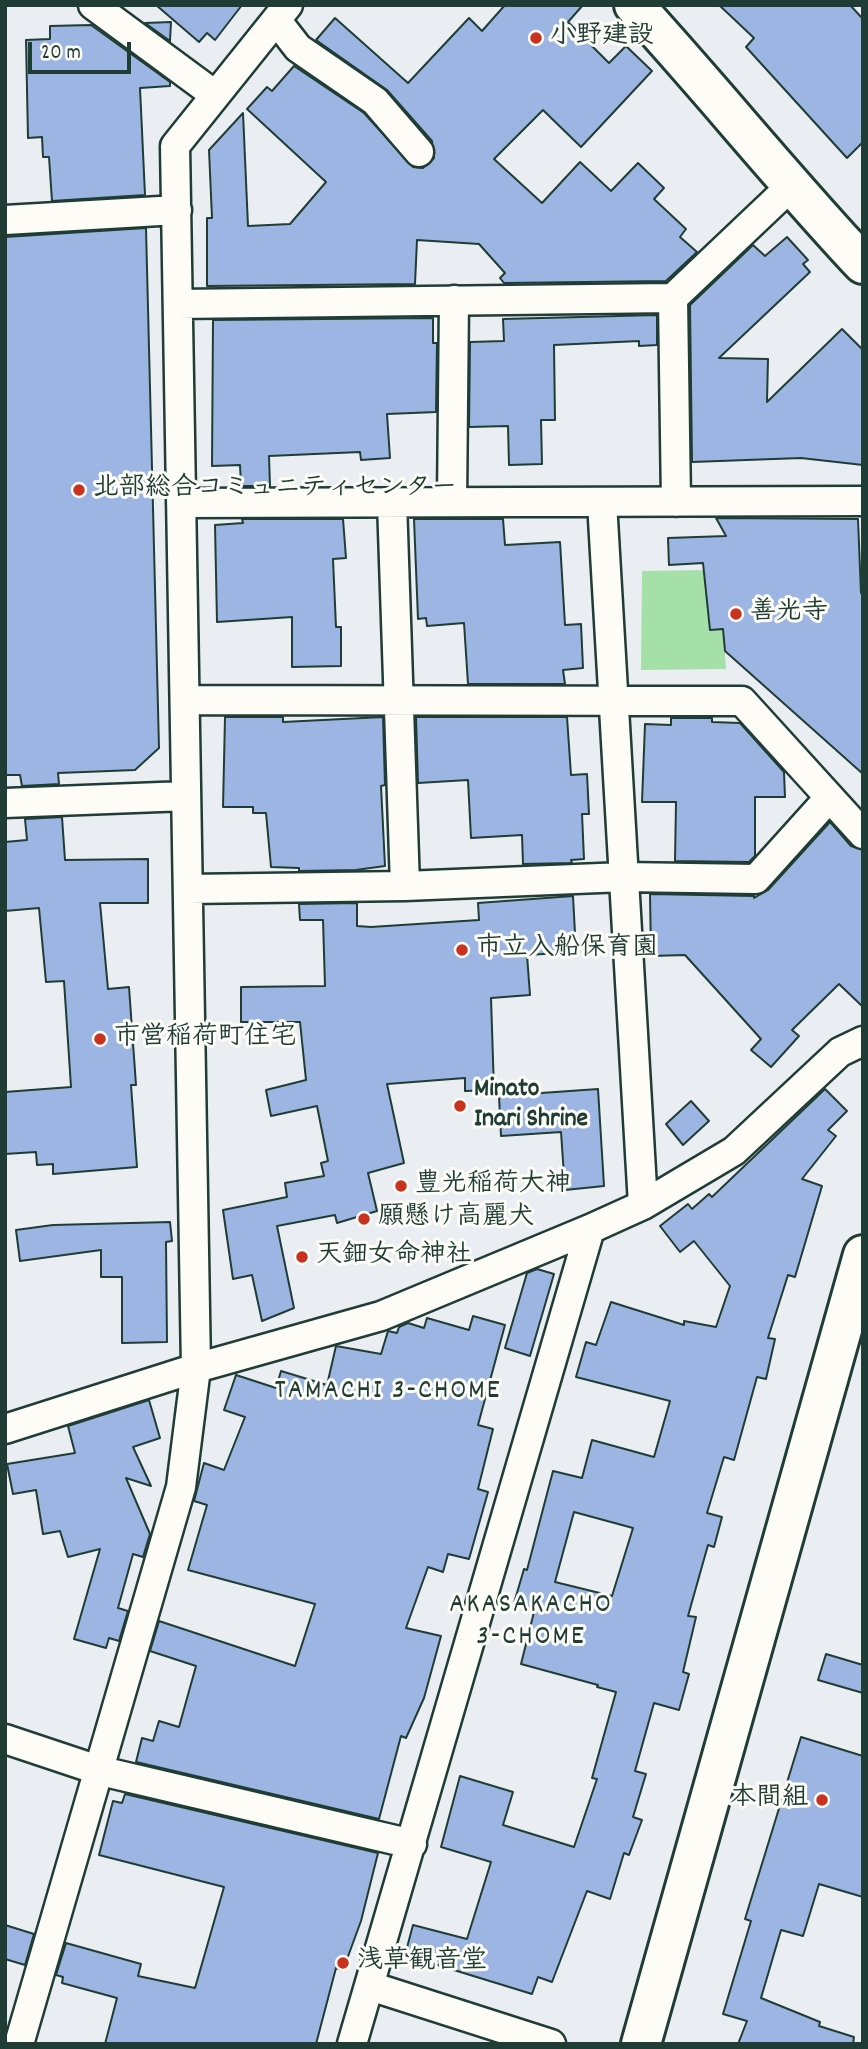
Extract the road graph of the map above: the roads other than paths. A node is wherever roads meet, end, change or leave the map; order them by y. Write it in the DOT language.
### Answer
graph roads {
  1 [pos="93,5"];
  2 [pos="634,5"];
  3 [pos="282,13"];
  4 [pos="215,96"];
  5 [pos="419,152"];
  6 [pos="790,187"];
  7 [pos="177,210"];
  8 [pos="5,220"];
  9 [pos="863,264"];
  10 [pos="673,298"];
  11 [pos="454,300"];
  12 [pos="178,304"];
  13 [pos="863,501"];
  14 [pos="392,502"];
  15 [pos="452,502"];
  16 [pos="602,502"];
  17 [pos="676,502"];
  18 [pos="181,503"];
  19 [pos="614,698"];
  20 [pos="185,699"];
  21 [pos="399,699"];
  22 [pos="186,796"];
  23 [pos="829,798"];
  24 [pos="5,803"];
  25 [pos="863,834"];
  26 [pos="624,877"];
  27 [pos="405,886"];
  28 [pos="188,889"];
  29 [pos="863,1041"];
  30 [pos="643,1205"];
  31 [pos="590,1229"];
  32 [pos="863,1255"];
  33 [pos="196,1368"];
  34 [pos="5,1429"];
  35 [pos="5,1739"];
  36 [pos="101,1770"];
  37 [pos="412,1844"];
  38 [pos="370,1986"];
  39 [pos="19,2044"];
  40 [pos="352,2044"];
  41 [pos="551,2044"];
  42 [pos="641,2044"];
  1 -- 4 [label="street"];
  2 -- 6 [label="street"];
  3 -- 4 [label="street"];
  3 -- 5 [label="street"];
  4 -- 7 [label="street"];
  6 -- 9 [label="street"];
  6 -- 10 [label="street"];
  7 -- 8 [label="street"];
  7 -- 12 [label="street"];
  10 -- 11 [label="street"];
  10 -- 17 [label="street"];
  11 -- 12 [label="street"];
  11 -- 15 [label="street"];
  12 -- 18 [label="street"];
  13 -- 17 [label="street"];
  14 -- 15 [label="street"];
  14 -- 18 [label="street"];
  14 -- 21 [label="street"];
  15 -- 16 [label="street"];
  16 -- 17 [label="street"];
  16 -- 19 [label="street"];
  18 -- 20 [label="street"];
  19 -- 21 [label="street"];
  19 -- 23 [label="street"];
  19 -- 26 [label="street"];
  20 -- 21 [label="street"];
  20 -- 22 [label="street"];
  21 -- 27 [label="street"];
  22 -- 24 [label="street"];
  22 -- 28 [label="street"];
  23 -- 25 [label="street"];
  23 -- 26 [label="street"];
  26 -- 27 [label="street"];
  26 -- 30 [label="street"];
  27 -- 28 [label="street"];
  28 -- 33 [label="street"];
  29 -- 30 [label="street"];
  30 -- 31 [label="street"];
  31 -- 33 [label="street"];
  31 -- 37 [label="street"];
  32 -- 42 [label="street"];
  33 -- 34 [label="street"];
  33 -- 36 [label="street"];
  35 -- 36 [label="street"];
  36 -- 37 [label="street"];
  36 -- 39 [label="street"];
  37 -- 38 [label="street"];
  38 -- 40 [label="street"];
  38 -- 41 [label="street"];
}
